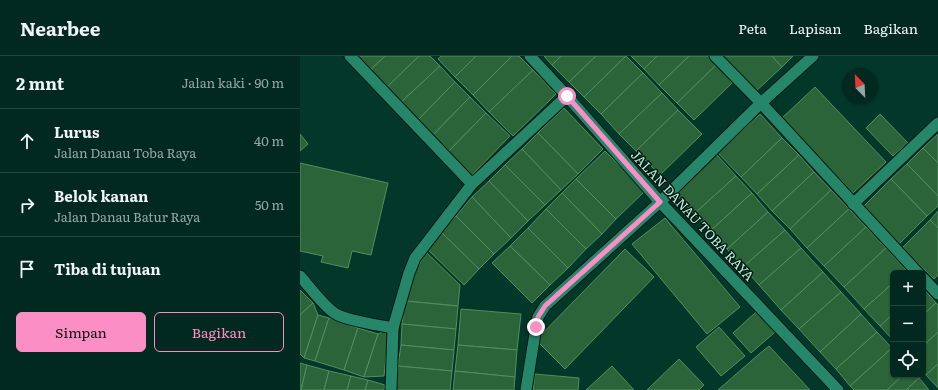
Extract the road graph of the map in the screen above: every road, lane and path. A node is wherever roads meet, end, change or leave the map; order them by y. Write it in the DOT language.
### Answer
graph roads {
  1 [pos="350,56"];
  2 [pos="530,56"];
  3 [pos="715,56"];
  4 [pos="813,56"];
  5 [pos="567,96"];
  6 [pos="761,103"];
  7 [pos="938,123"];
  8 [pos="472,184"];
  9 [pos="660,202"];
  10 [pos="853,204"];
  11 [pos="915,270"];
  12 [pos="300,276"];
  13 [pos="930,280"];
  14 [pos="938,294"];
  15 [pos="393,328"];
  16 [pos="391,390"];
  17 [pos="526,390"];
  18 [pos="838,390"];
  1 -- 8 [label="street"];
  2 -- 5 [label="street, JALAN DANAU TOBA RAYA"];
  3 -- 6 [label="street"];
  4 -- 6 [label="street"];
  5 -- 8 [label="street"];
  5 -- 9 [label="street, JALAN DANAU TOBA RAYA"];
  6 -- 9 [label="street"];
  6 -- 10 [label="street"];
  7 -- 10 [label="street"];
  8 -- 15 [label="street"];
  9 -- 17 [label="street"];
  9 -- 18 [label="street, JALAN DANAU TOBA RAYA"];
  10 -- 11 [label="street"];
  12 -- 15 [label="street"];
  13 -- 14 [label="street"];
  15 -- 16 [label="street"];
}
